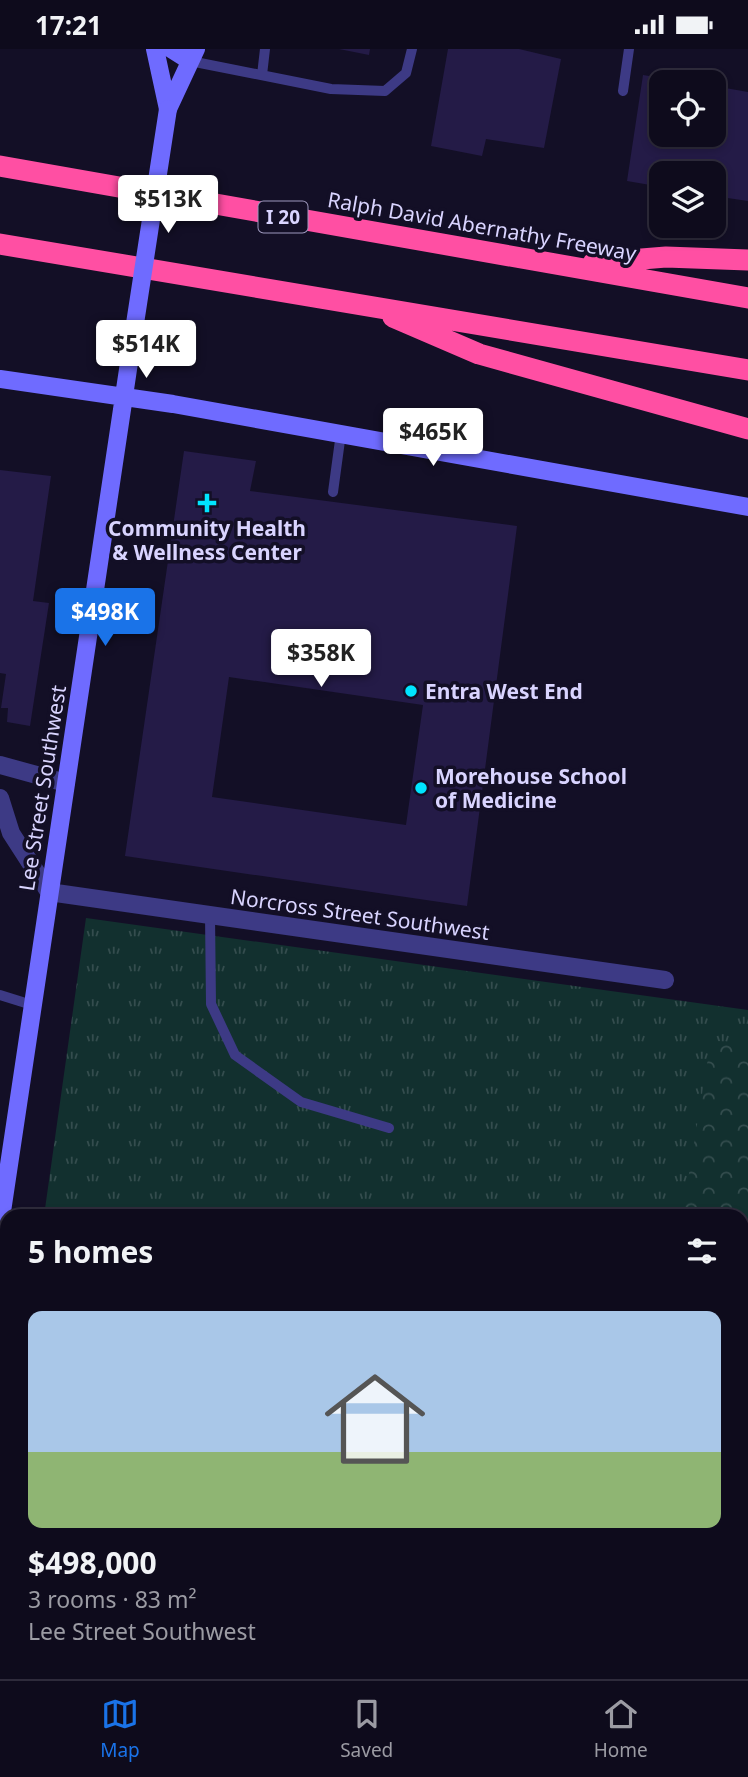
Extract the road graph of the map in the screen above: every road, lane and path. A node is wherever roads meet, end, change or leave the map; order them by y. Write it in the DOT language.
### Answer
graph roads {
  1 [pos="155,49"];
  2 [pos="170,49"];
  3 [pos="265,49"];
  4 [pos="412,49"];
  5 [pos="629,49"];
  6 [pos="193,55"];
  7 [pos="262,75"];
  8 [pos="623,92"];
  9 [pos="168,109"];
  10 [pos="0,166"];
  11 [pos="0,244"];
  12 [pos="748,260"];
  13 [pos="567,265"];
  14 [pos="748,298"];
  15 [pos="363,304"];
  16 [pos="748,370"];
  17 [pos="0,379"];
  18 [pos="123,398"];
  19 [pos="748,429"];
  20 [pos="341,433"];
  21 [pos="332,492"];
  22 [pos="748,507"];
  23 [pos="0,765"];
  24 [pos="66,783"];
  25 [pos="0,798"];
  26 [pos="49,892"];
  27 [pos="209,915"];
  28 [pos="665,980"];
  29 [pos="0,995"];
  30 [pos="32,1005"];
  31 [pos="389,1128"];
  32 [pos="2,1209"];
  1 -- 9 [label="street, Lee Street Southwest"];
  2 -- 6 [label="street"];
  3 -- 7 [label="lane"];
  4 -- 7 [label="lane"];
  5 -- 8 [label="lane"];
  6 -- 7 [label="lane"];
  6 -- 9 [label="street, Lee Street Southwest"];
  9 -- 18 [label="street, Lee Street Southwest, bridge"];
  10 -- 13 [label="highway, Ralph David Abernathy Freeway / I 20"];
  11 -- 15 [label="highway"];
  12 -- 13 [label="highway"];
  13 -- 14 [label="highway, Ralph David Abernathy Freeway / I 20"];
  15 -- 16 [label="highway"];
  15 -- 19 [label="highway"];
  17 -- 18 [label="street"];
  18 -- 20 [label="street"];
  18 -- 24 [label="street, Lee Street Southwest"];
  20 -- 21 [label="lane"];
  20 -- 22 [label="street"];
  23 -- 24 [label="street"];
  24 -- 26 [label="street, Lee Street Southwest"];
  25 -- 26 [label="street"];
  26 -- 27 [label="street, Norcross Street Southwest"];
  26 -- 30 [label="street, Lee Street Southwest"];
  27 -- 28 [label="street, Norcross Street Southwest"];
  27 -- 31 [label="lane"];
  29 -- 30 [label="lane"];
  30 -- 32 [label="street, Lee Street Southwest"];
}
